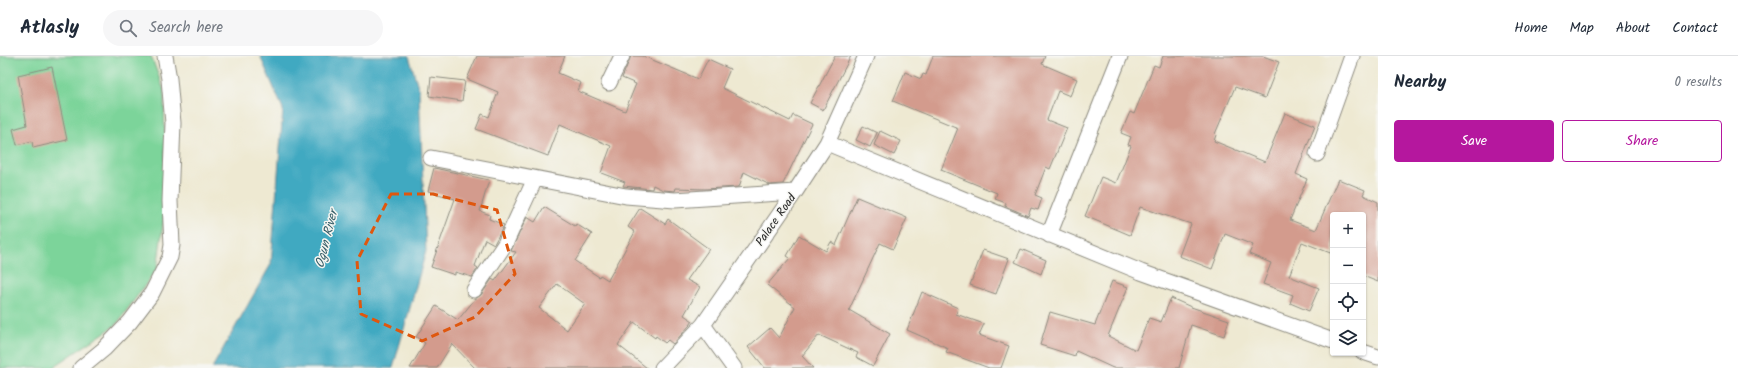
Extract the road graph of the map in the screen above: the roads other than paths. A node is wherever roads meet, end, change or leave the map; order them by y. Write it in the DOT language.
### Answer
graph roads {
  1 [pos="165,56"];
  2 [pos="622,56"];
  3 [pos="866,56"];
  4 [pos="1120,56"];
  5 [pos="1352,56"];
  6 [pos="609,83"];
  7 [pos="827,143"];
  8 [pos="1317,154"];
  9 [pos="431,158"];
  10 [pos="535,179"];
  11 [pos="795,192"];
  12 [pos="1049,235"];
  13 [pos="474,290"];
  14 [pos="703,325"];
  15 [pos="1330,340"];
  16 [pos="1366,353"];
  17 [pos="1378,357"];
  18 [pos="81,368"];
  19 [pos="662,368"];
  20 [pos="734,368"];
  1 -- 18 [label="street"];
  2 -- 6 [label="street"];
  3 -- 7 [label="street, Palace Road"];
  4 -- 12 [label="street"];
  5 -- 8 [label="street"];
  7 -- 11 [label="street, Palace Road"];
  7 -- 12 [label="street"];
  9 -- 10 [label="street"];
  10 -- 11 [label="street"];
  10 -- 13 [label="street"];
  11 -- 14 [label="street, Palace Road"];
  12 -- 15 [label="street"];
  14 -- 19 [label="street, Palace Road"];
  14 -- 20 [label="street"];
  16 -- 17 [label="street"];
}
